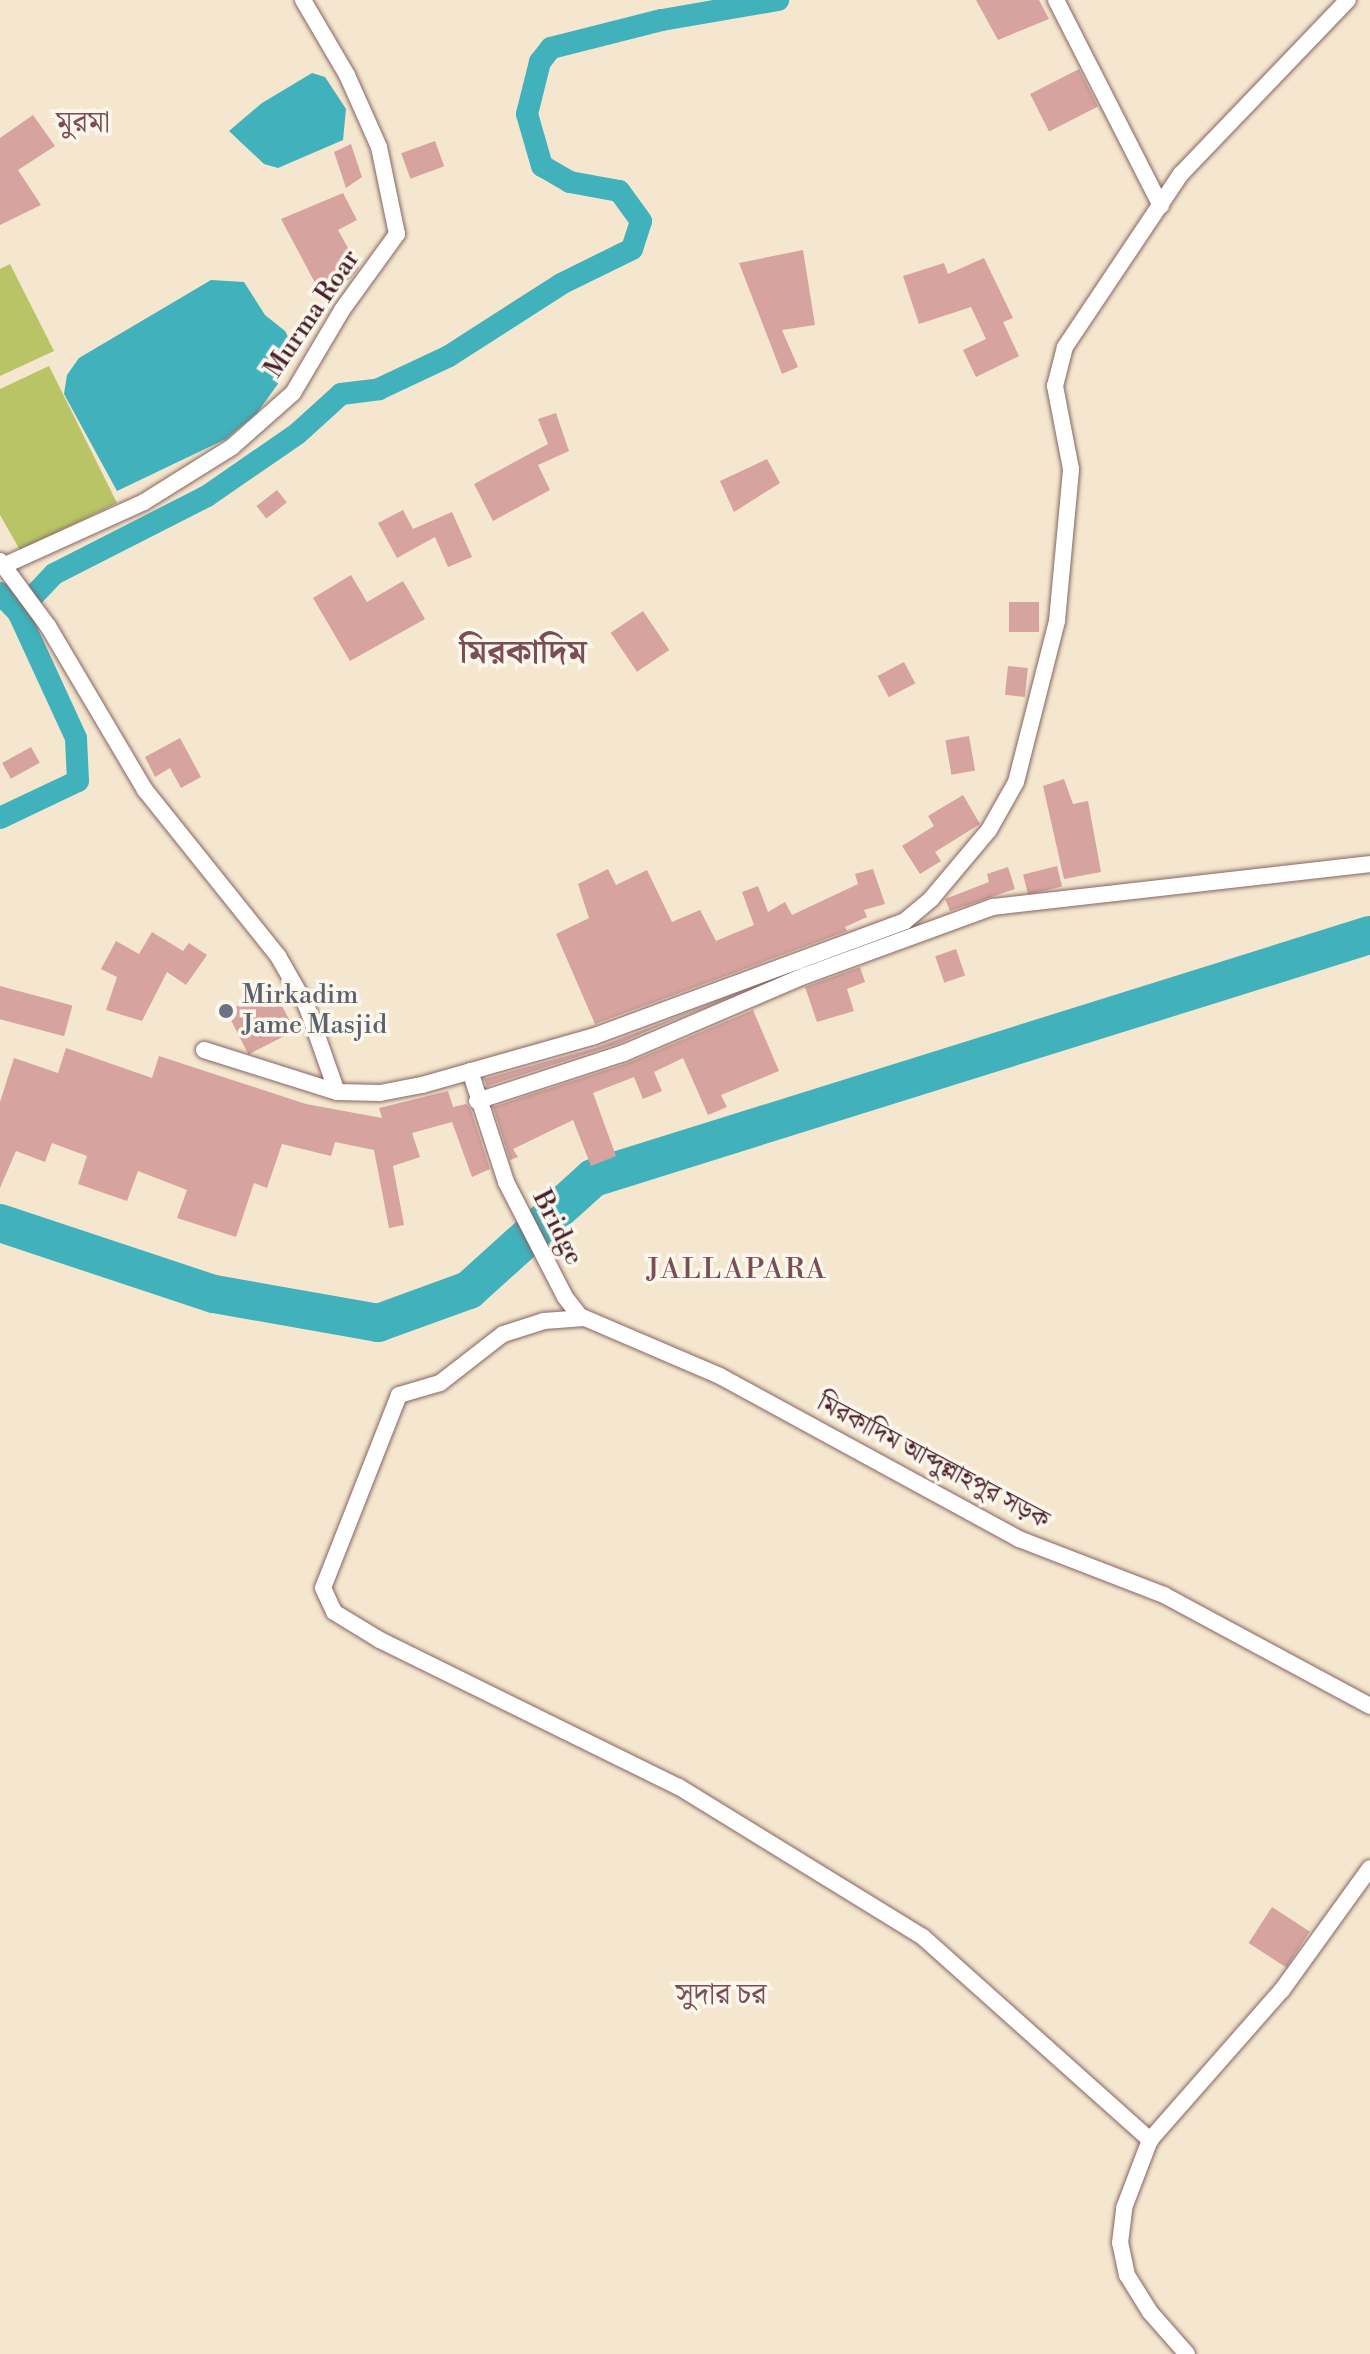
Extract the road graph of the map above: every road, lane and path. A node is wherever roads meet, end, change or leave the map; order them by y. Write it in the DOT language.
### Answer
graph roads {
  1 [pos="303,0"];
  2 [pos="1056,0"];
  3 [pos="1348,0"];
  4 [pos="1161,206"];
  5 [pos="2,563"];
  6 [pos="1370,864"];
  7 [pos="204,1050"];
  8 [pos="470,1071"];
  9 [pos="337,1092"];
  10 [pos="477,1101"];
  11 [pos="565,1297"];
  12 [pos="584,1318"];
  13 [pos="1370,1706"];
  14 [pos="1370,1868"];
  15 [pos="1150,2140"];
  16 [pos="1187,2354"];
  1 -- 5 [label="street, Murma Roar"];
  2 -- 4 [label="street"];
  3 -- 4 [label="street"];
  4 -- 8 [label="street"];
  5 -- 9 [label="street"];
  6 -- 10 [label="street"];
  7 -- 9 [label="street"];
  8 -- 9 [label="street"];
  8 -- 10 [label="street, Bridge"];
  10 -- 11 [label="street, Bridge"];
  11 -- 12 [label="street, মিরকাদিম আব্দুল্লাহপুর সড়ক"];
  12 -- 13 [label="street, মিরকাদিম আব্দুল্লাহপুর সড়ক"];
  12 -- 15 [label="street"];
  14 -- 15 [label="street"];
  15 -- 16 [label="street"];
}
